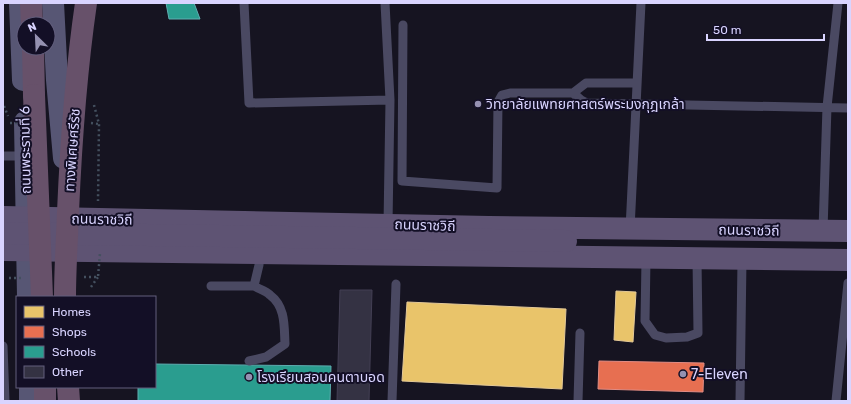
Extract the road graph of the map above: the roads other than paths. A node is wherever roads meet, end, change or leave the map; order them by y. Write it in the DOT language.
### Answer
graph roads {
  1 [pos="20,3"];
  2 [pos="31,3"];
  3 [pos="53,3"];
  4 [pos="86,3"];
  5 [pos="244,3"];
  6 [pos="385,3"];
  7 [pos="641,3"];
  8 [pos="838,3"];
  9 [pos="32,16"];
  10 [pos="403,25"];
  11 [pos="33,56"];
  12 [pos="636,83"];
  13 [pos="573,93"];
  14 [pos="390,100"];
  15 [pos="635,105"];
  16 [pos="827,107"];
  17 [pos="848,108"];
  18 [pos="3,156"];
  19 [pos="25,156"];
  20 [pos="3,217"];
  21 [pos="26,217"];
  22 [pos="70,219"];
  23 [pos="316,223"];
  24 [pos="388,224"];
  25 [pos="630,229"];
  26 [pos="823,230"];
  27 [pos="848,230"];
  28 [pos="3,233"];
  29 [pos="848,245"];
  30 [pos="3,250"];
  31 [pos="27,250"];
  32 [pos="70,251"];
  33 [pos="260,252"];
  34 [pos="318,253"];
  35 [pos="646,259"];
  36 [pos="697,259"];
  37 [pos="742,260"];
  38 [pos="848,260"];
  39 [pos="396,284"];
  40 [pos="848,284"];
  41 [pos="211,286"];
  42 [pos="254,286"];
  43 [pos="28,296"];
  44 [pos="42,296"];
  45 [pos="66,296"];
  46 [pos="71,296"];
  47 [pos="846,319"];
  48 [pos="580,333"];
  49 [pos="3,346"];
  50 [pos="249,361"];
  51 [pos="30,388"];
  52 [pos="45,388"];
  53 [pos="68,388"];
  54 [pos="75,388"];
  55 [pos="5,401"];
  56 [pos="30,401"];
  57 [pos="45,401"];
  58 [pos="69,401"];
  59 [pos="76,401"];
  60 [pos="392,401"];
  61 [pos="578,401"];
  62 [pos="740,401"];
  63 [pos="836,401"];
  1 -- 19 [label="main road, ถนนพระรามที่ 6"];
  2 -- 9 [label="highway"];
  3 -- 22 [label="main road"];
  4 -- 45 [label="highway, ทางพิเศษศรีรัช, bridge"];
  5 -- 14 [label="lane"];
  6 -- 14 [label="lane"];
  7 -- 12 [label="lane"];
  8 -- 16 [label="lane"];
  10 -- 13 [label="lane"];
  11 -- 44 [label="highway, bridge"];
  12 -- 13 [label="lane"];
  12 -- 15 [label="lane"];
  13 -- 15 [label="lane"];
  14 -- 24 [label="lane"];
  15 -- 16 [label="lane"];
  15 -- 25 [label="lane"];
  16 -- 17 [label="lane"];
  16 -- 26 [label="lane"];
  18 -- 19 [label="lane"];
  19 -- 21 [label="main road, ถนนพระรามที่ 6"];
  20 -- 21 [label="main road, ถนนราชวิถี"];
  21 -- 22 [label="main road, ถนนราชวิถี"];
  21 -- 31 [label="main road, ถนนพระรามที่ 6"];
  22 -- 23 [label="main road, ถนนราชวิถี"];
  22 -- 32 [label="main road"];
  23 -- 24 [label="main road, ถนนราชวิถี"];
  23 -- 34 [label="main road"];
  24 -- 25 [label="main road, ถนนราชวิถี"];
  25 -- 26 [label="main road, ถนนราชวิถี"];
  26 -- 27 [label="main road, ถนนราชวิถี"];
  28 -- 29 [label="main road, bridge"];
  30 -- 31 [label="main road, ถนนราชวิถี"];
  31 -- 32 [label="main road, ถนนราชวิถี"];
  31 -- 43 [label="main road, ถนนพระรามที่ 6"];
  32 -- 33 [label="main road, ถนนราชวิถี"];
  32 -- 46 [label="main road"];
  33 -- 34 [label="main road, ถนนราชวิถี"];
  33 -- 42 [label="lane"];
  34 -- 35 [label="main road, ถนนราชวิถี"];
  35 -- 36 [label="main road, ถนนราชวิถี"];
  35 -- 36 [label="lane"];
  36 -- 37 [label="main road, ถนนราชวิถี"];
  37 -- 38 [label="main road, ถนนราชวิถี"];
  37 -- 62 [label="lane"];
  39 -- 60 [label="lane"];
  40 -- 47 [label="lane"];
  41 -- 42 [label="lane"];
  42 -- 50 [label="lane"];
  47 -- 63 [label="lane"];
  48 -- 61 [label="lane"];
  49 -- 55 [label="lane"];
  51 -- 56 [label="main road"];
  52 -- 57 [label="highway"];
  53 -- 58 [label="highway"];
  54 -- 59 [label="main road"];
}
